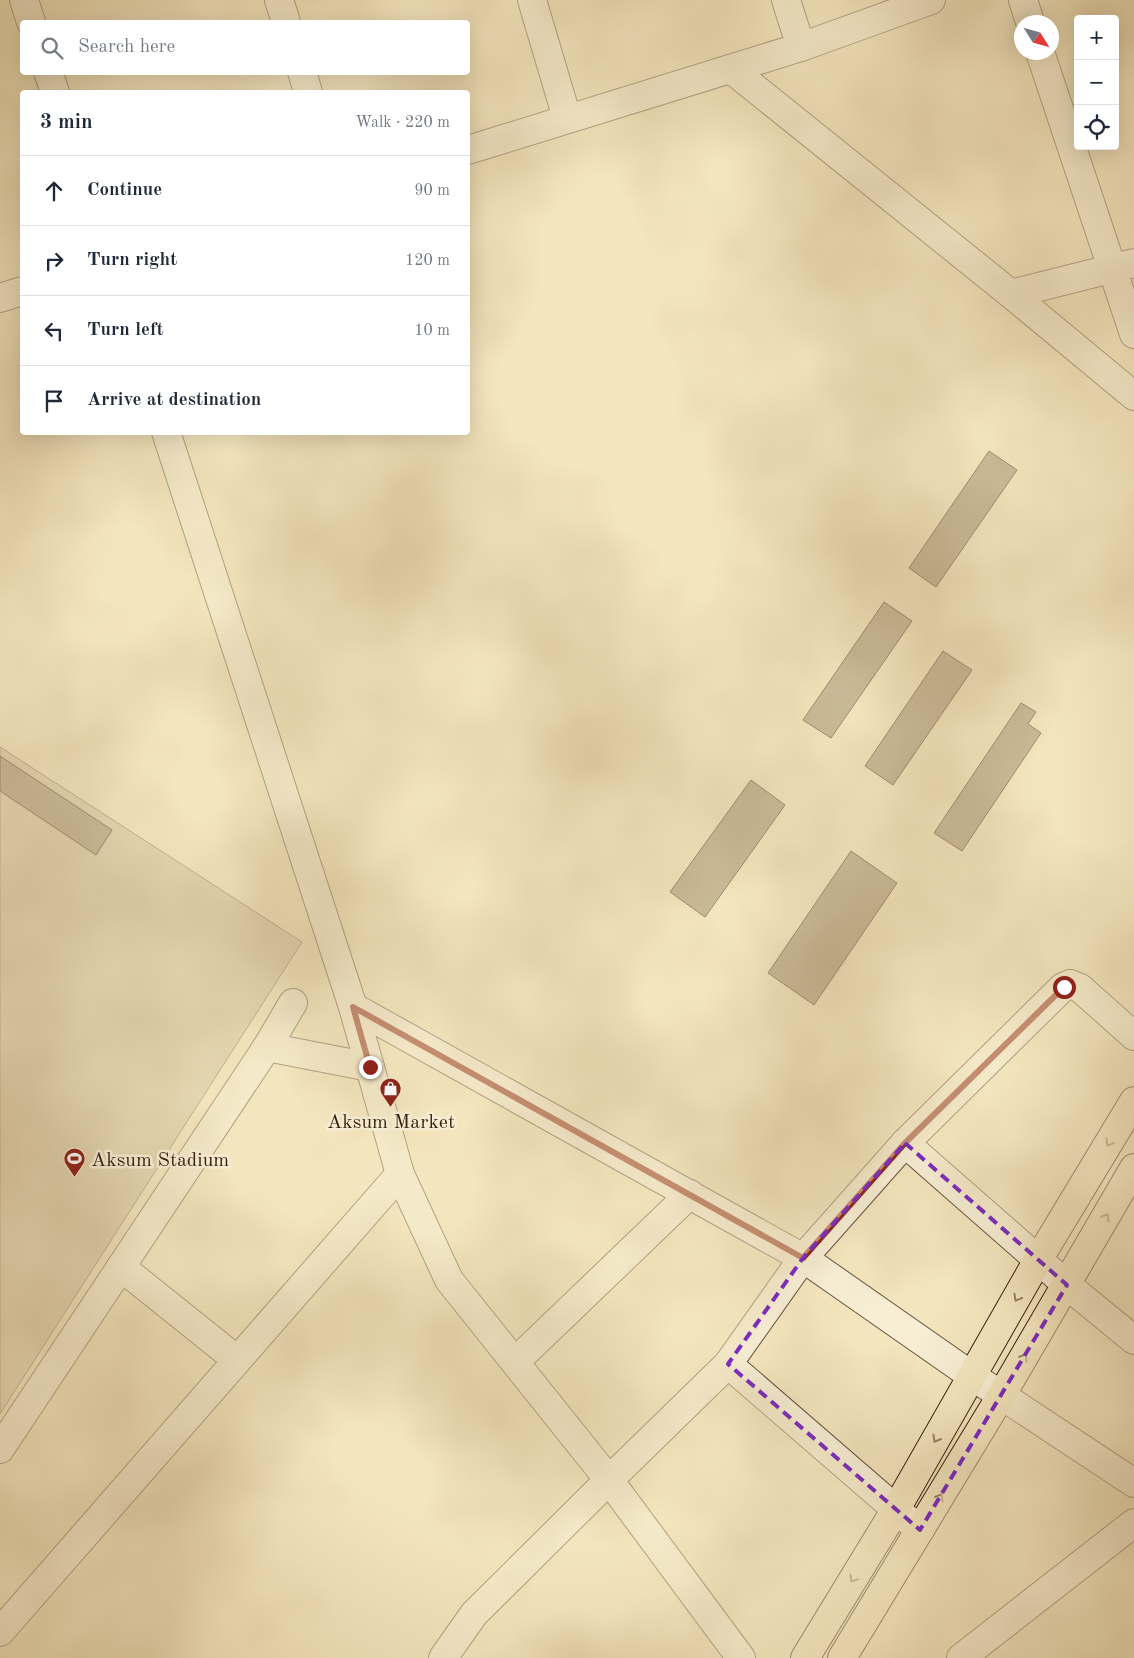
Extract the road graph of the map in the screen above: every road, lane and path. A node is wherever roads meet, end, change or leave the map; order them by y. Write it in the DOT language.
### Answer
graph roads {
  1 [pos="24,0"];
  2 [pos="280,0"];
  3 [pos="532,0"];
  4 [pos="786,0"];
  5 [pos="930,0"];
  6 [pos="1023,0"];
  7 [pos="1028,15"];
  8 [pos="30,20"];
  9 [pos="285,20"];
  10 [pos="801,47"];
  11 [pos="1043,60"];
  12 [pos="731,69"];
  13 [pos="49,75"];
  14 [pos="303,75"];
  15 [pos="53,90"];
  16 [pos="307,90"];
  17 [pos="567,118"];
  18 [pos="470,149"];
  19 [pos="1123,266"];
  20 [pos="20,292"];
  21 [pos="1011,294"];
  22 [pos="0,298"];
  23 [pos="1134,334"];
  24 [pos="1134,396"];
  25 [pos="167,435"];
  26 [pos="293,1003"];
  27 [pos="353,1007"];
  28 [pos="1134,1036"];
  29 [pos="267,1047"];
  30 [pos="370,1067"];
  31 [pos="1134,1101"];
  32 [pos="905,1143"];
  33 [pos="1134,1168"];
  34 [pos="400,1174"];
  35 [pos="690,1194"];
  36 [pos="803,1258"];
  37 [pos="1038,1260"];
  38 [pos="121,1267"];
  39 [pos="1067,1285"];
  40 [pos="1134,1340"];
  41 [pos="237,1360"];
  42 [pos="515,1362"];
  43 [pos="728,1364"];
  44 [pos="972,1376"];
  45 [pos="1002,1396"];
  46 [pos="0,1449"];
  47 [pos="609,1480"];
  48 [pos="1134,1483"];
  49 [pos="896,1509"];
  50 [pos="1134,1523"];
  51 [pos="920,1530"];
  52 [pos="0,1632"];
  53 [pos="443,1658"];
  54 [pos="741,1658"];
  55 [pos="805,1658"];
  56 [pos="842,1658"];
  57 [pos="960,1658"];
  1 -- 8 [label="street"];
  2 -- 9 [label="street"];
  3 -- 17 [label="street"];
  4 -- 10 [label="street"];
  5 -- 10 [label="street"];
  6 -- 7 [label="street"];
  10 -- 12 [label="street"];
  11 -- 19 [label="street"];
  12 -- 17 [label="street"];
  12 -- 21 [label="street"];
  13 -- 15 [label="street"];
  14 -- 16 [label="street"];
  17 -- 18 [label="street"];
  19 -- 21 [label="street"];
  19 -- 23 [label="street"];
  20 -- 22 [label="street"];
  21 -- 24 [label="street"];
  25 -- 27 [label="street"];
  26 -- 29 [label="street"];
  27 -- 30 [label="street"];
  27 -- 35 [label="street"];
  28 -- 32 [label="street"];
  29 -- 30 [label="street"];
  29 -- 38 [label="street"];
  30 -- 34 [label="street"];
  31 -- 37 [label="main road, one-way"];
  32 -- 36 [label="street"];
  32 -- 37 [label="street"];
  39 -- 33 [label="main road, one-way"];
  34 -- 41 [label="street"];
  34 -- 42 [label="street"];
  35 -- 36 [label="street"];
  35 -- 42 [label="street"];
  36 -- 43 [label="street"];
  36 -- 44 [label="street"];
  37 -- 39 [label="street"];
  37 -- 44 [label="main road, one-way"];
  38 -- 41 [label="street"];
  38 -- 46 [label="street"];
  39 -- 40 [label="street"];
  45 -- 39 [label="main road, one-way"];
  41 -- 52 [label="street"];
  42 -- 47 [label="street"];
  43 -- 47 [label="street"];
  43 -- 49 [label="street"];
  44 -- 45 [label="street"];
  44 -- 49 [label="main road, one-way"];
  45 -- 48 [label="street"];
  51 -- 45 [label="main road, one-way"];
  47 -- 53 [label="street"];
  47 -- 54 [label="street"];
  49 -- 51 [label="street"];
  49 -- 55 [label="main road, one-way"];
  50 -- 57 [label="street"];
  51 -- 56 [label="main road"];
}
